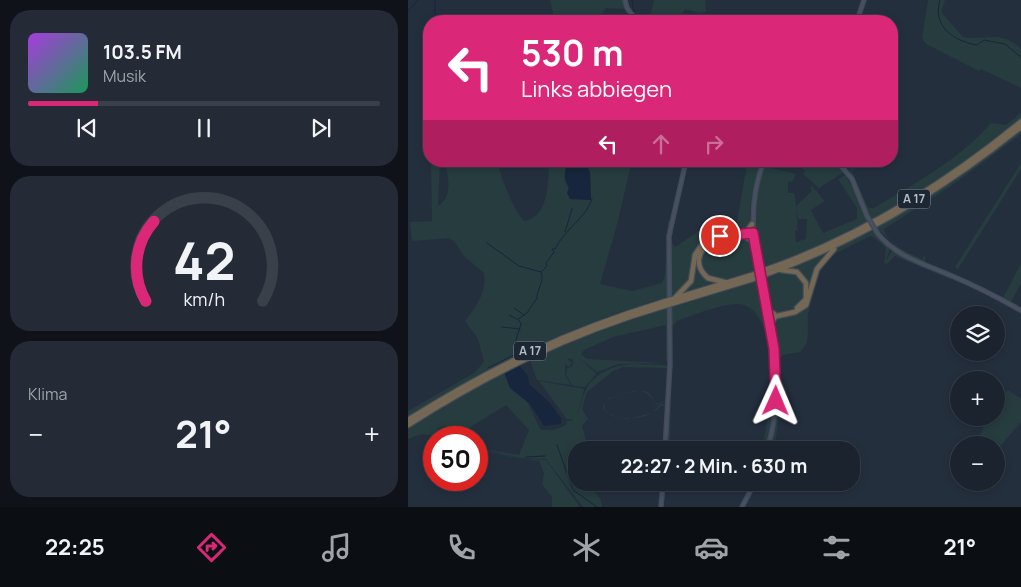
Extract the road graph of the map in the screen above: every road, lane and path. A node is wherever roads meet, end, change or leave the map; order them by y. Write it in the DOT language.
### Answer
graph roads {
  1 [pos="625,0"];
  2 [pos="864,0"];
  3 [pos="632,15"];
  4 [pos="859,15"];
  5 [pos="1022,121"];
  6 [pos="1022,126"];
  7 [pos="685,167"];
  8 [pos="762,167"];
  9 [pos="842,167"];
  10 [pos="752,224"];
  11 [pos="753,234"];
  12 [pos="744,235"];
  13 [pos="754,242"];
  14 [pos="838,245"];
  15 [pos="778,270"];
  16 [pos="766,272"];
  17 [pos="752,277"];
  18 [pos="728,283"];
  19 [pos="674,300"];
  20 [pos="766,309"];
  21 [pos="1022,311"];
  22 [pos="775,315"];
  23 [pos="768,317"];
  24 [pos="769,326"];
  25 [pos="486,376"];
  26 [pos="408,420"];
  27 [pos="408,425"];
  28 [pos="666,441"];
  29 [pos="769,441"];
  30 [pos="663,491"];
  31 [pos="750,491"];
  32 [pos="662,507"];
  33 [pos="742,507"];
  1 -- 3 [label="street"];
  2 -- 4 [label="street"];
  5 -- 16 [label="highway, A 17"];
  6 -- 14 [label="highway, A 17"];
  7 -- 28 [label="street"];
  8 -- 10 [label="street"];
  9 -- 21 [label="street, bridge"];
  10 -- 11 [label="street"];
  10 -- 12 [label="highway"];
  11 -- 12 [label="highway"];
  11 -- 13 [label="street"];
  12 -- 13 [label="highway"];
  12 -- 18 [label="highway"];
  12 -- 19 [label="highway"];
  13 -- 20 [label="street"];
  14 -- 15 [label="highway, A 17"];
  14 -- 22 [label="highway"];
  15 -- 16 [label="highway, A 17"];
  15 -- 22 [label="highway"];
  16 -- 17 [label="highway, A 17, bridge"];
  17 -- 18 [label="highway, A 17"];
  17 -- 19 [label="highway, A 17"];
  18 -- 19 [label="highway, A 17"];
  19 -- 25 [label="highway, A 17, bridge"];
  20 -- 22 [label="highway"];
  20 -- 23 [label="street"];
  22 -- 23 [label="highway"];
  22 -- 24 [label="highway"];
  23 -- 24 [label="street"];
  24 -- 29 [label="street"];
  25 -- 26 [label="highway, A 17"];
  25 -- 27 [label="highway, A 17"];
  30 -- 32 [label="street"];
  31 -- 33 [label="street"];
}
